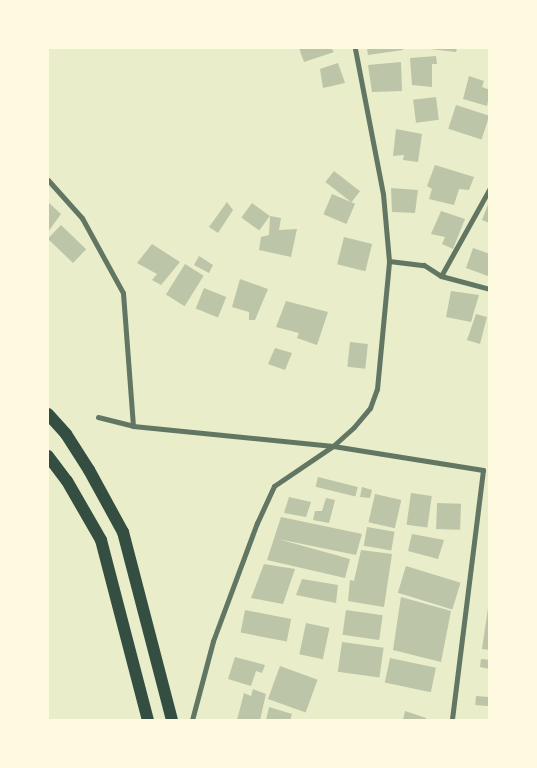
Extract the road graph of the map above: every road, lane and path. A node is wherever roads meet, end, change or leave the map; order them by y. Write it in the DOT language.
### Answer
graph roads {
  1 [pos="354,48"];
  2 [pos="48,180"];
  3 [pos="489,190"];
  4 [pos="389,260"];
  5 [pos="441,276"];
  6 [pos="490,289"];
  7 [pos="48,414"];
  8 [pos="98,417"];
  9 [pos="132,426"];
  10 [pos="333,446"];
  11 [pos="48,456"];
  12 [pos="483,470"];
  13 [pos="490,472"];
  14 [pos="148,720"];
  15 [pos="172,720"];
  16 [pos="192,720"];
  17 [pos="452,720"];
  1 -- 4 [label="street"];
  2 -- 9 [label="street"];
  3 -- 5 [label="street"];
  4 -- 5 [label="street"];
  4 -- 10 [label="street"];
  5 -- 6 [label="street"];
  7 -- 15 [label="main road"];
  8 -- 9 [label="street"];
  9 -- 10 [label="street"];
  10 -- 12 [label="street"];
  10 -- 16 [label="street"];
  11 -- 14 [label="main road"];
  12 -- 13 [label="street"];
  12 -- 17 [label="street"];
}
